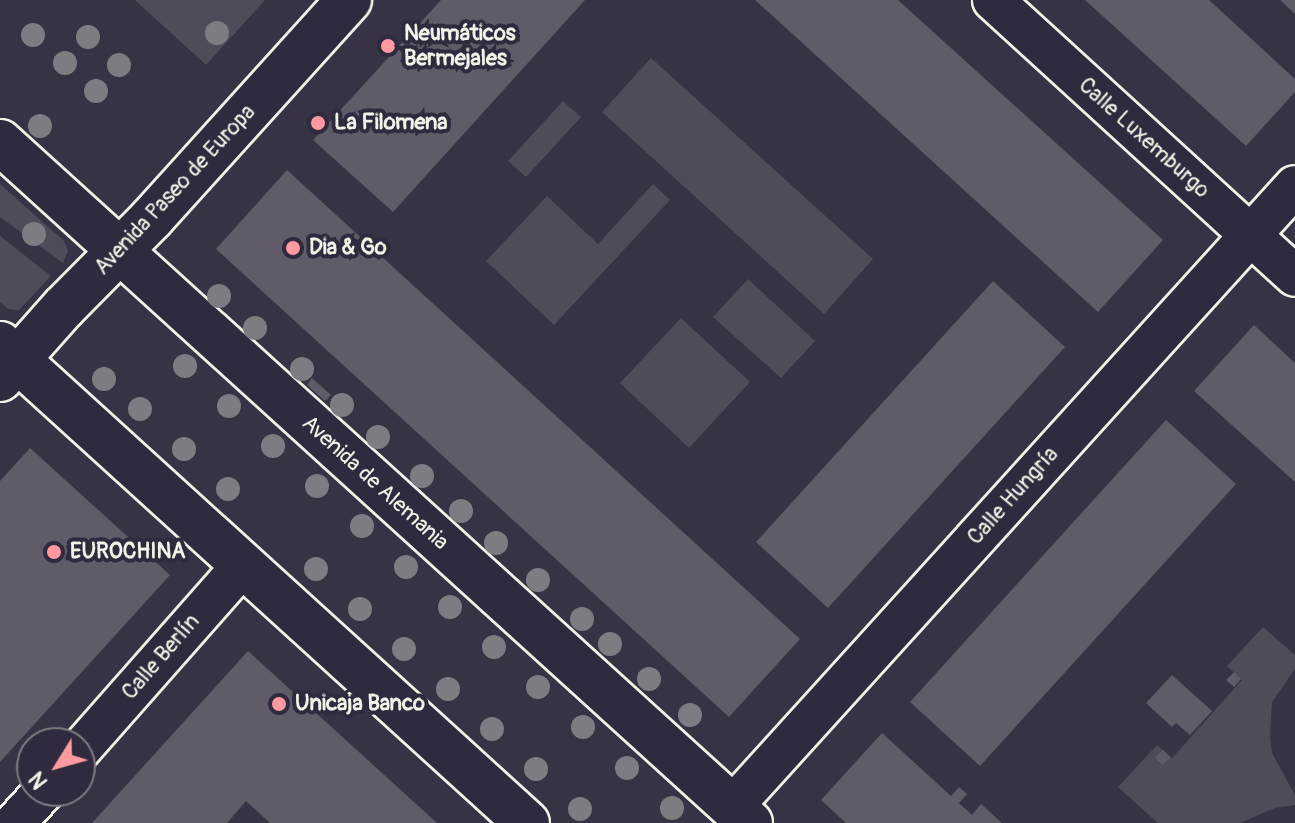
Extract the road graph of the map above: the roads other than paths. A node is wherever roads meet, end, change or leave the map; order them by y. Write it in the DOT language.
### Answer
graph roads {
  1 [pos="349,0"];
  2 [pos="993,0"];
  3 [pos="0,142"];
  4 [pos="1295,186"];
  5 [pos="1250,235"];
  6 [pos="120,251"];
  7 [pos="1295,276"];
  8 [pos="6,361"];
  9 [pos="243,565"];
  10 [pos="96,732"];
  11 [pos="30,807"];
  12 [pos="741,815"];
  13 [pos="15,823"];
  14 [pos="527,823"];
  1 -- 6 [label="main road, Avenida Paseo de Europa"];
  2 -- 5 [label="street, Calle Luxemburgo"];
  3 -- 6 [label="main road, Avenida de Alemania"];
  4 -- 5 [label="street, Calle Hungría"];
  5 -- 7 [label="street, Calle Luxemburgo"];
  5 -- 12 [label="street, Calle Hungría"];
  6 -- 8 [label="main road, Avenida Paseo de Europa"];
  6 -- 12 [label="main road, Avenida de Alemania"];
  8 -- 9 [label="main road"];
  9 -- 10 [label="street, Calle Berlín"];
  9 -- 14 [label="main road"];
  11 -- 13 [label="street"];
}
